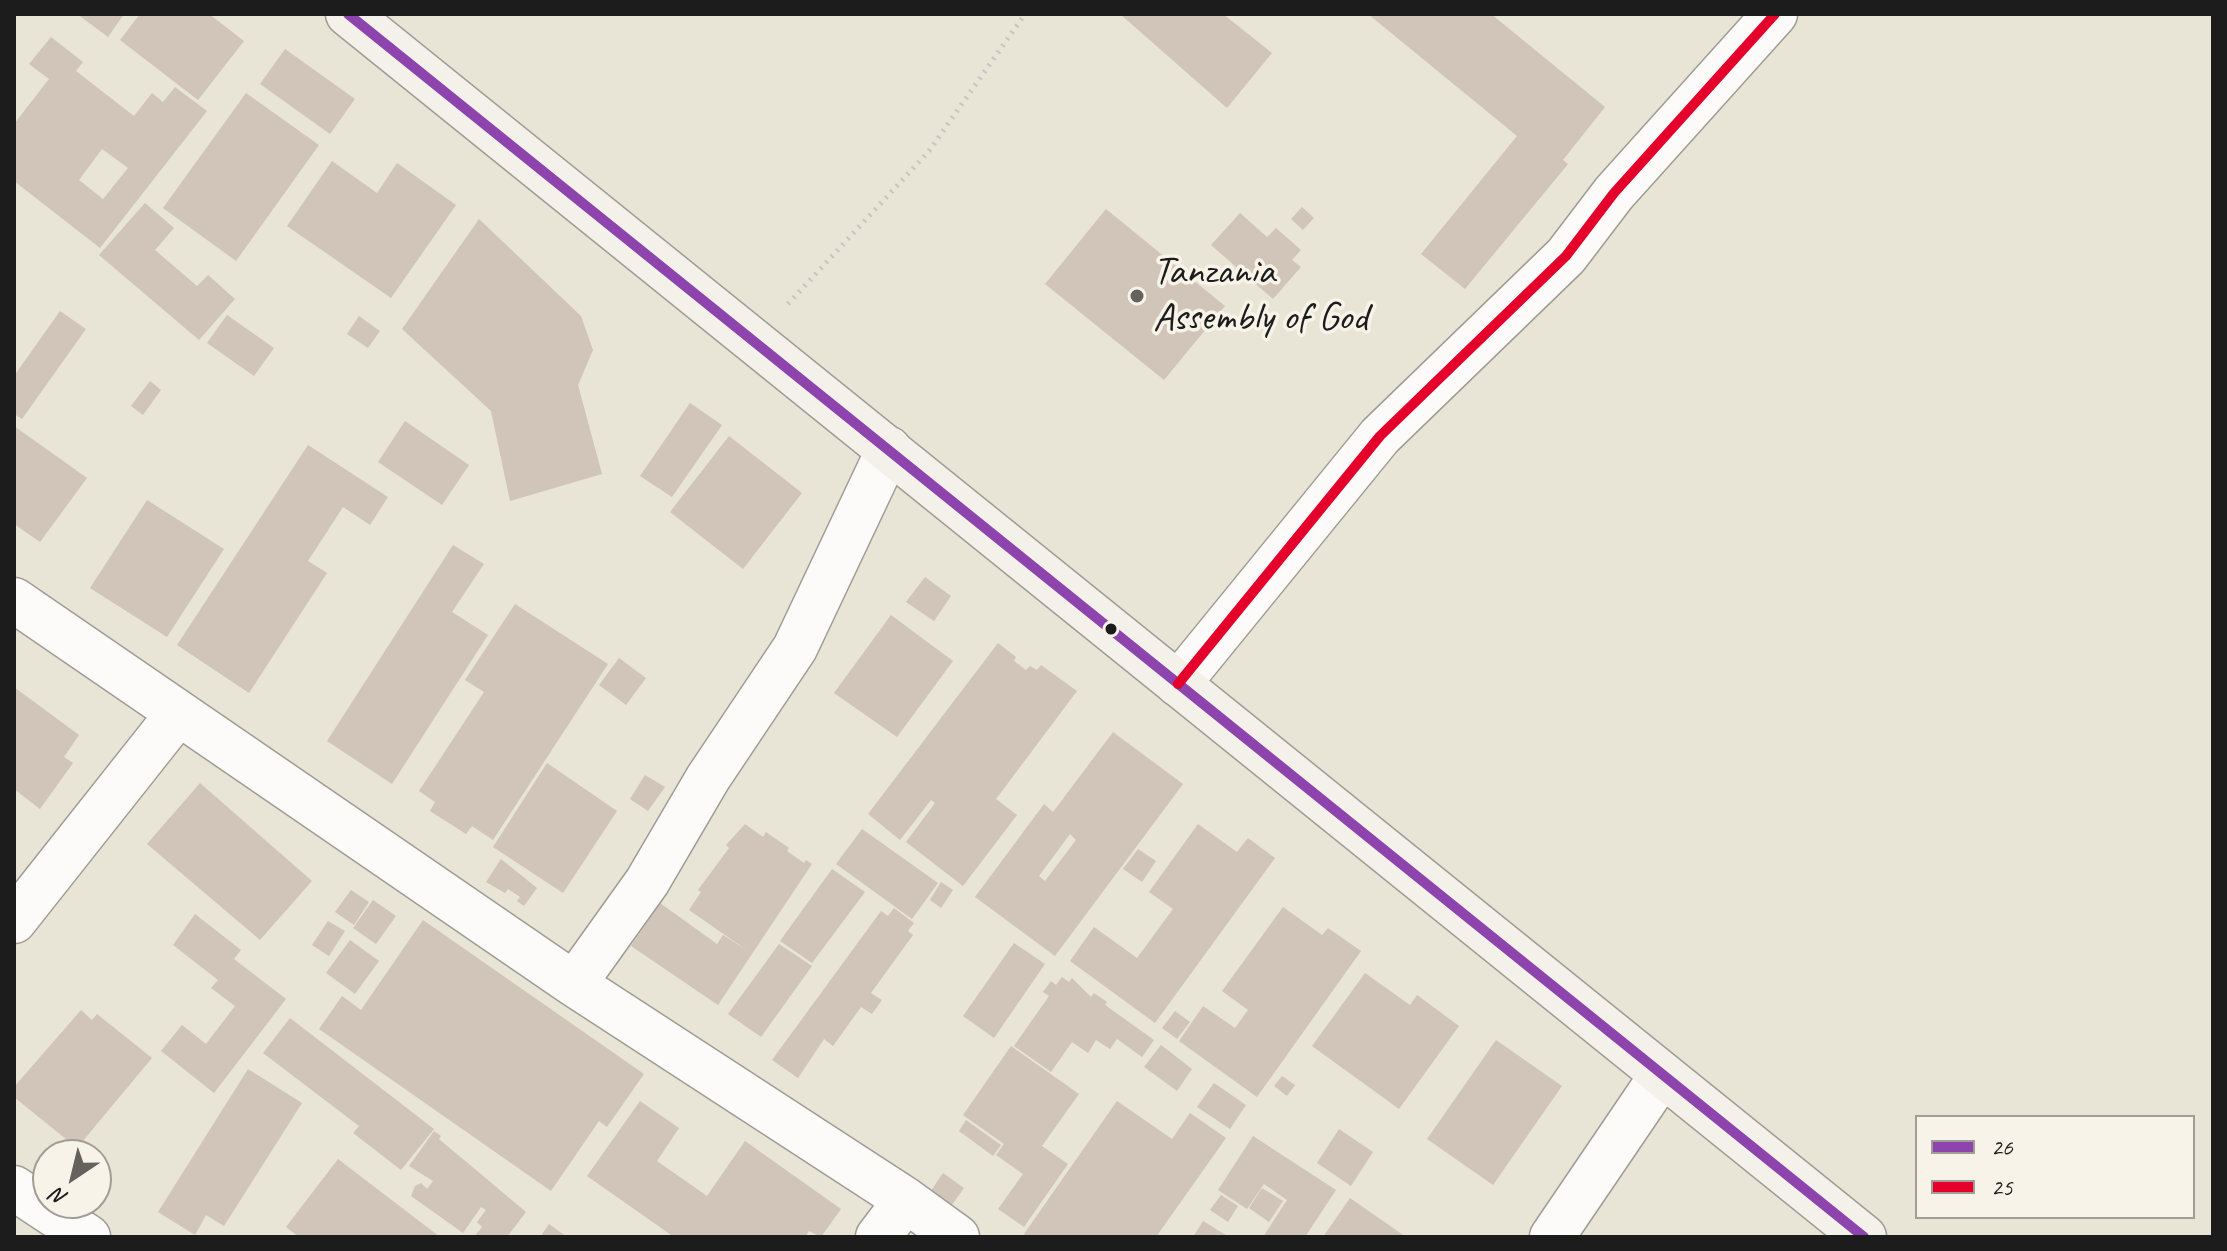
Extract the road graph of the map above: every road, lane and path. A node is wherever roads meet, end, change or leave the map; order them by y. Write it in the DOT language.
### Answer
graph roads {
  1 [pos="348,14"];
  2 [pos="1025,14"];
  3 [pos="1775,14"];
  4 [pos="755,342"];
  5 [pos="889,449"];
  6 [pos="14,600"];
  7 [pos="1178,684"];
  8 [pos="177,715"];
  9 [pos="14,921"];
  10 [pos="574,984"];
  11 [pos="1662,1075"];
  12 [pos="14,1188"];
  13 [pos="906,1200"];
  14 [pos="88,1237"];
  15 [pos="878,1237"];
  16 [pos="957,1237"];
  17 [pos="1552,1237"];
  18 [pos="1864,1237"];
  1 -- 4 [label="street"];
  2 -- 4 [label="path"];
  3 -- 7 [label="street"];
  4 -- 5 [label="street"];
  5 -- 7 [label="street"];
  5 -- 10 [label="street"];
  6 -- 8 [label="street"];
  7 -- 11 [label="street"];
  8 -- 9 [label="street"];
  8 -- 10 [label="street"];
  10 -- 13 [label="street"];
  11 -- 17 [label="street"];
  11 -- 18 [label="street"];
  12 -- 14 [label="street"];
  13 -- 15 [label="street"];
  13 -- 16 [label="street"];
}
